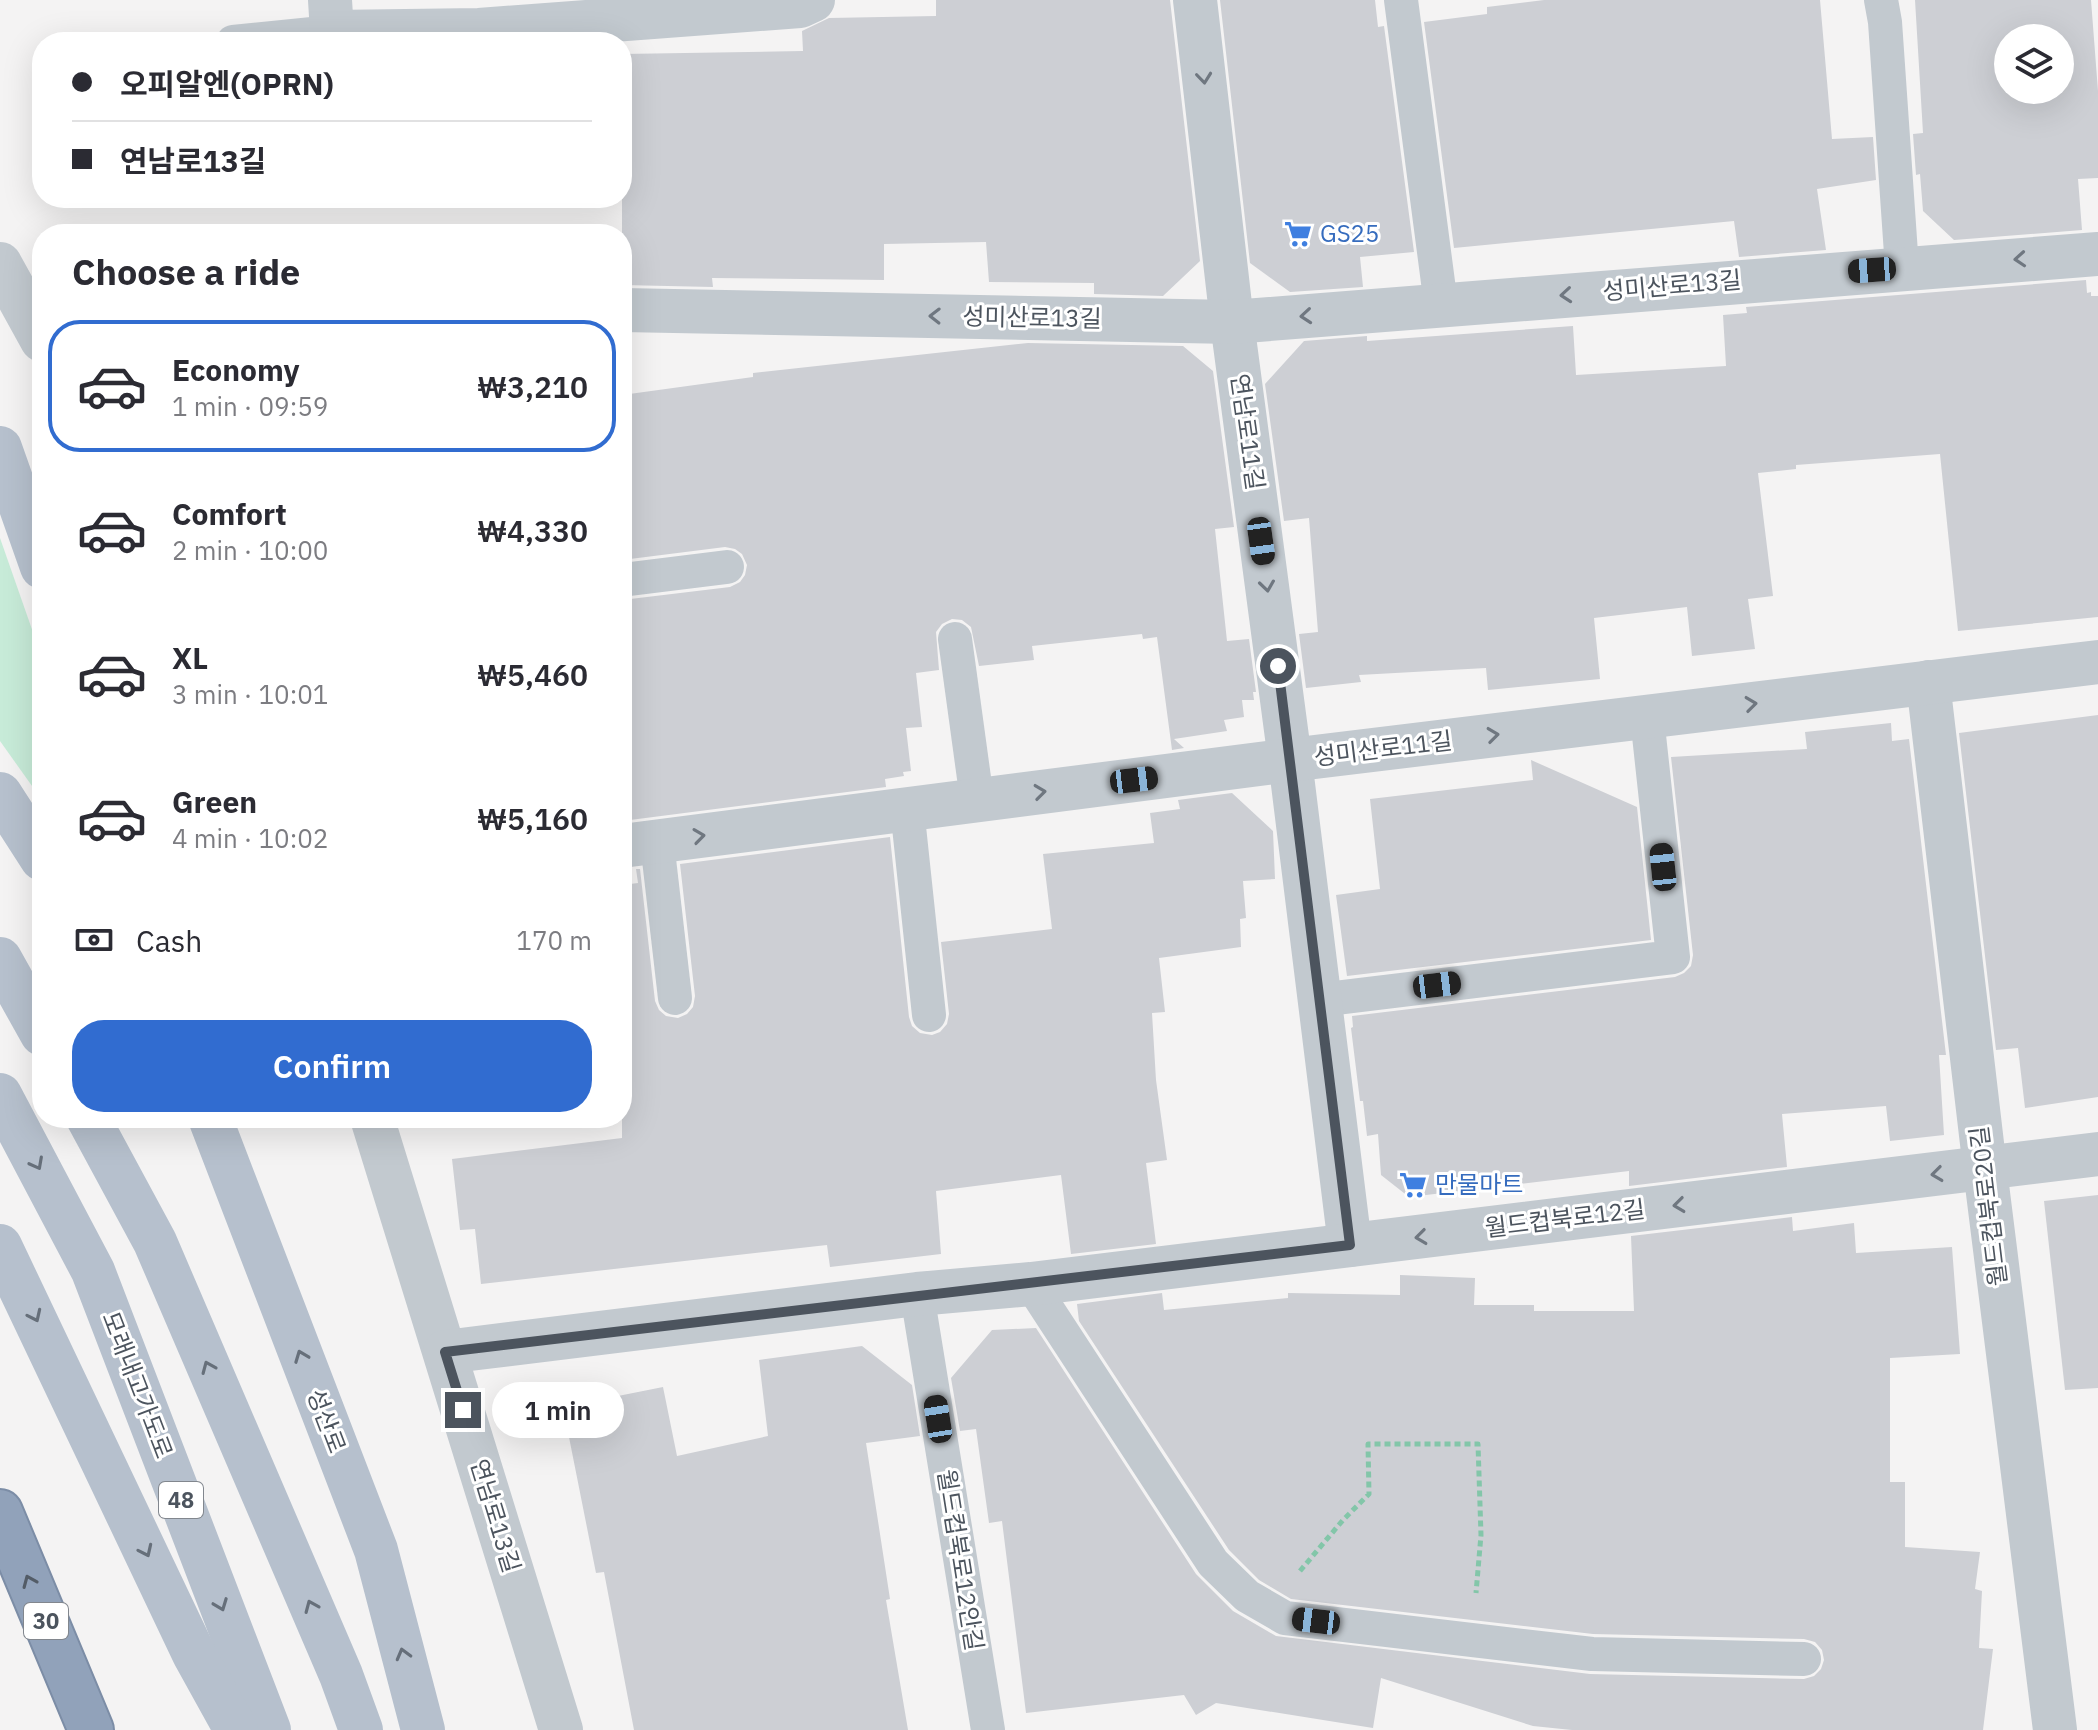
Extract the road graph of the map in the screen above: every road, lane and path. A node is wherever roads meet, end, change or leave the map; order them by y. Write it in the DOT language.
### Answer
graph roads {
  1 [pos="813,0"];
  2 [pos="1195,0"];
  3 [pos="1401,0"];
  4 [pos="1881,0"];
  5 [pos="332,25"];
  6 [pos="291,32"];
  7 [pos="2098,254"];
  8 [pos="0,264"];
  9 [pos="1902,268"];
  10 [pos="1441,305"];
  11 [pos="632,310"];
  12 [pos="32,322"];
  13 [pos="1232,322"];
  14 [pos="0,448"];
  15 [pos="32,539"];
  16 [pos="727,567"];
  17 [pos="632,579"];
  18 [pos="955,639"];
  19 [pos="2098,662"];
  20 [pos="1928,682"];
  21 [pos="1647,717"];
  22 [pos="1290,760"];
  23 [pos="0,794"];
  24 [pos="977,800"];
  25 [pos="907,808"];
  26 [pos="32,844"];
  27 [pos="639,844"];
  28 [pos="0,959"];
  29 [pos="675,998"];
  30 [pos="1319,1000"];
  31 [pos="929,1015"];
  32 [pos="32,1016"];
  33 [pos="0,1095"];
  34 [pos="93,1128"];
  35 [pos="214,1128"];
  36 [pos="375,1128"];
  37 [pos="2098,1154"];
  38 [pos="1985,1169"];
  39 [pos="1350,1245"];
  40 [pos="0,1246"];
  41 [pos="1031,1284"];
  42 [pos="917,1294"];
  43 [pos="445,1352"];
  44 [pos="0,1512"];
  45 [pos="1268,1608"];
  46 [pos="1472,1640"];
  47 [pos="1804,1659"];
  48 [pos="91,1730"];
  49 [pos="236,1730"];
  50 [pos="269,1730"];
  51 [pos="361,1730"];
  52 [pos="423,1730"];
  53 [pos="561,1730"];
  54 [pos="988,1730"];
  55 [pos="2055,1730"];
  1 -- 5 [label="street"];
  2 -- 13 [label="street, 연남로11길, one-way"];
  3 -- 10 [label="lane"];
  4 -- 9 [label="lane"];
  5 -- 6 [label="lane"];
  7 -- 9 [label="street, 성미산로13길, one-way"];
  8 -- 12 [label="street"];
  9 -- 10 [label="street, 성미산로13길, one-way"];
  10 -- 13 [label="street, 성미산로13길, one-way"];
  13 -- 11 [label="street, 성미산로13길, one-way"];
  13 -- 22 [label="street, 연남로11길, one-way"];
  14 -- 15 [label="main road"];
  16 -- 17 [label="lane"];
  18 -- 24 [label="lane"];
  19 -- 20 [label="street, 성미산로11길"];
  21 -- 20 [label="street, 성미산로11길, one-way"];
  20 -- 38 [label="street, 월드컵북로20길"];
  22 -- 21 [label="street, 성미산로11길, one-way"];
  21 -- 30 [label="lane"];
  24 -- 22 [label="street, 성미산로11길, one-way"];
  22 -- 30 [label="street, 연남로11길"];
  23 -- 26 [label="main road"];
  24 -- 25 [label="street, 성미산로11길"];
  27 -- 25 [label="street, 성미산로11길, one-way"];
  25 -- 31 [label="lane"];
  27 -- 29 [label="lane, 성미산로11길"];
  28 -- 32 [label="main road"];
  30 -- 39 [label="street, 연남로11길"];
  33 -- 50 [label="main road, 모래내고가도로 / 48, one-way"];
  51 -- 34 [label="main road, one-way"];
  52 -- 35 [label="main road, 성산로, one-way"];
  36 -- 43 [label="street, 연남로13길"];
  37 -- 38 [label="street, 월드컵북로12길"];
  38 -- 39 [label="street, 월드컵북로12길, one-way"];
  38 -- 55 [label="street, 월드컵북로20길"];
  39 -- 41 [label="street, 월드컵북로12길"];
  40 -- 49 [label="main road, one-way"];
  41 -- 42 [label="street, 월드컵북로12길"];
  41 -- 45 [label="lane"];
  42 -- 43 [label="street, 월드컵북로12길"];
  42 -- 54 [label="lane, 월드컵북로12안길"];
  43 -- 53 [label="street, 연남로13길"];
  48 -- 44 [label="highway, 30, one-way"];
  45 -- 46 [label="lane"];
  45 -- 46 [label="path"];
  46 -- 47 [label="lane"];
}
